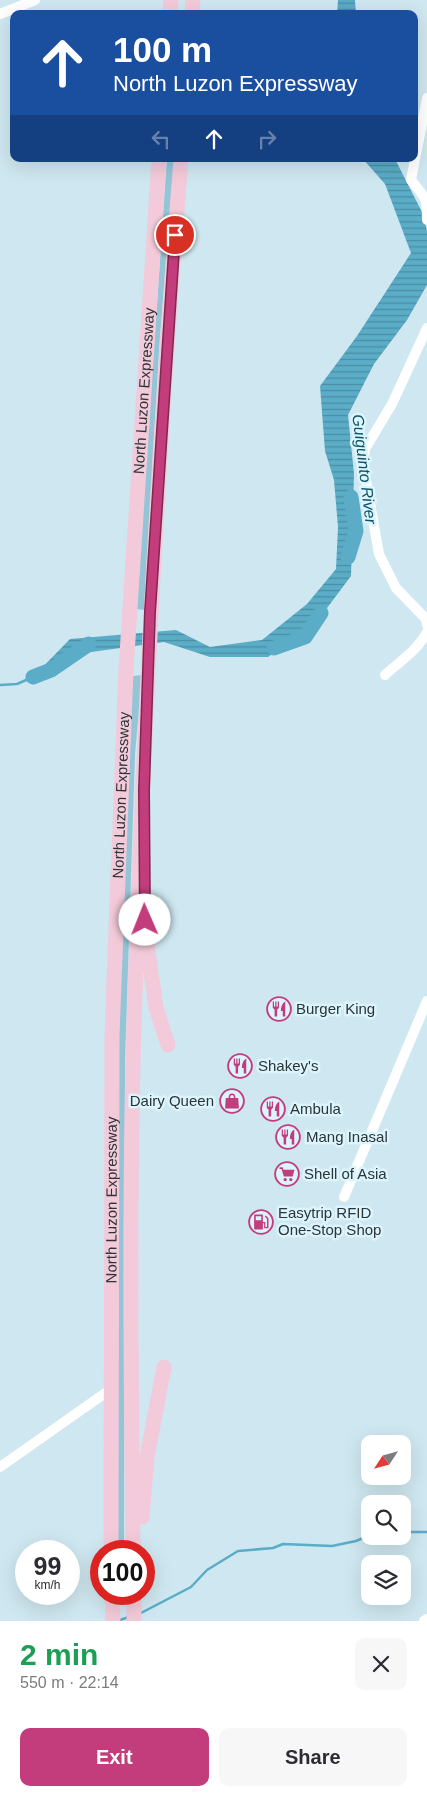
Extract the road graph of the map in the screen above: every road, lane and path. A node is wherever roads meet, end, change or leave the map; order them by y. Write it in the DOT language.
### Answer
graph roads {
  1 [pos="35,0"];
  2 [pos="0,14"];
  3 [pos="427,98"];
  4 [pos="418,144"];
  5 [pos="159,162"];
  6 [pos="181,162"];
  7 [pos="415,162"];
  8 [pos="427,220"];
  9 [pos="427,328"];
  10 [pos="427,625"];
  11 [pos="427,632"];
  12 [pos="385,675"];
  13 [pos="144,790"];
  14 [pos="427,1001"];
  15 [pos="168,1045"];
  16 [pos="344,1197"];
  17 [pos="164,1367"];
  18 [pos="111,1389"];
  19 [pos="0,1467"];
  20 [pos="112,1540"];
  21 [pos="133,1540"];
  22 [pos="140,1540"];
  23 [pos="134,1605"];
  24 [pos="134,1621"];
  1 -- 2 [label="street"];
  3 -- 4 [label="street"];
  5 -- 18 [label="highway, North Luzon Expressway"];
  6 -- 13 [label="highway, North Luzon Expressway"];
  7 -- 8 [label="street"];
  9 -- 10 [label="street"];
  11 -- 12 [label="street"];
  13 -- 15 [label="highway"];
  13 -- 21 [label="highway, North Luzon Expressway"];
  14 -- 16 [label="street"];
  17 -- 22 [label="highway"];
  18 -- 19 [label="street"];
  18 -- 20 [label="highway, North Luzon Expressway"];
  23 -- 24 [label="highway"];
}
